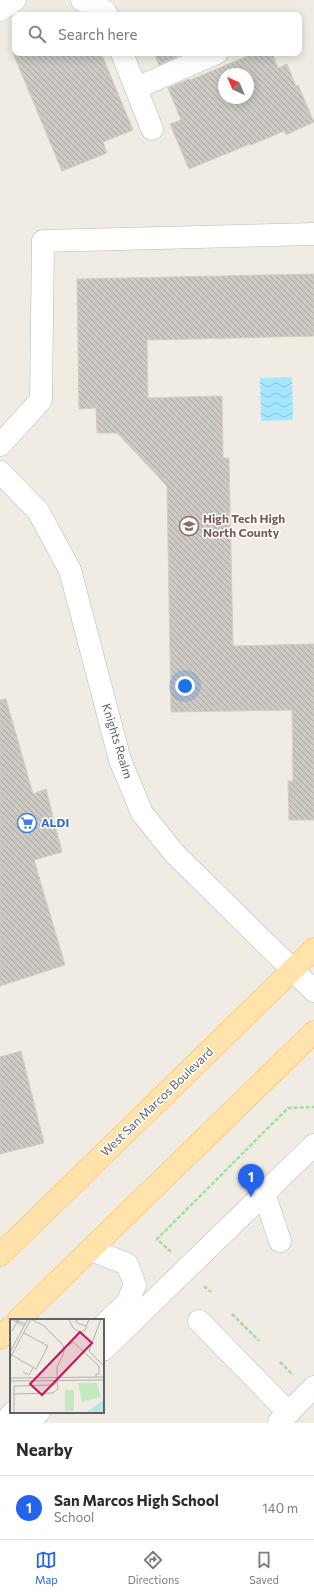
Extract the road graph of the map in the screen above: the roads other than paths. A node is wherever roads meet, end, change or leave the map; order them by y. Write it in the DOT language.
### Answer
graph roads {
  1 [pos="15,0"];
  2 [pos="82,0"];
  3 [pos="0,10"];
  4 [pos="106,12"];
  5 [pos="123,56"];
  6 [pos="210,56"];
  7 [pos="136,88"];
  8 [pos="152,129"];
  9 [pos="314,234"];
  10 [pos="0,445"];
  11 [pos="0,472"];
  12 [pos="314,949"];
  13 [pos="293,970"];
  14 [pos="314,991"];
  15 [pos="314,1032"];
  16 [pos="314,1145"];
  17 [pos="264,1193"];
  18 [pos="280,1241"];
  19 [pos="91,1250"];
  20 [pos="0,1255"];
  21 [pos="19,1319"];
  22 [pos="199,1321"];
  23 [pos="104,1325"];
  24 [pos="10,1328"];
  25 [pos="0,1338"];
  26 [pos="104,1349"];
  27 [pos="314,1387"];
  28 [pos="13,1413"];
  29 [pos="38,1413"];
  30 [pos="283,1418"];
  31 [pos="7,1423"];
  32 [pos="28,1423"];
  1 -- 3 [label="street"];
  2 -- 4 [label="street"];
  5 -- 7 [label="street"];
  6 -- 7 [label="street"];
  7 -- 8 [label="street"];
  9 -- 10 [label="street"];
  11 -- 13 [label="street, Knights Realm"];
  12 -- 13 [label="main road, West San Marcos Boulevard"];
  13 -- 14 [label="street, Knights Realm"];
  13 -- 20 [label="main road, West San Marcos Boulevard"];
  15 -- 19 [label="main road"];
  16 -- 17 [label="street"];
  17 -- 18 [label="street"];
  17 -- 26 [label="street"];
  19 -- 21 [label="main road"];
  19 -- 23 [label="street"];
  22 -- 30 [label="street"];
  24 -- 25 [label="main road"];
  27 -- 30 [label="street"];
  28 -- 31 [label="street"];
  29 -- 32 [label="street"];
}
